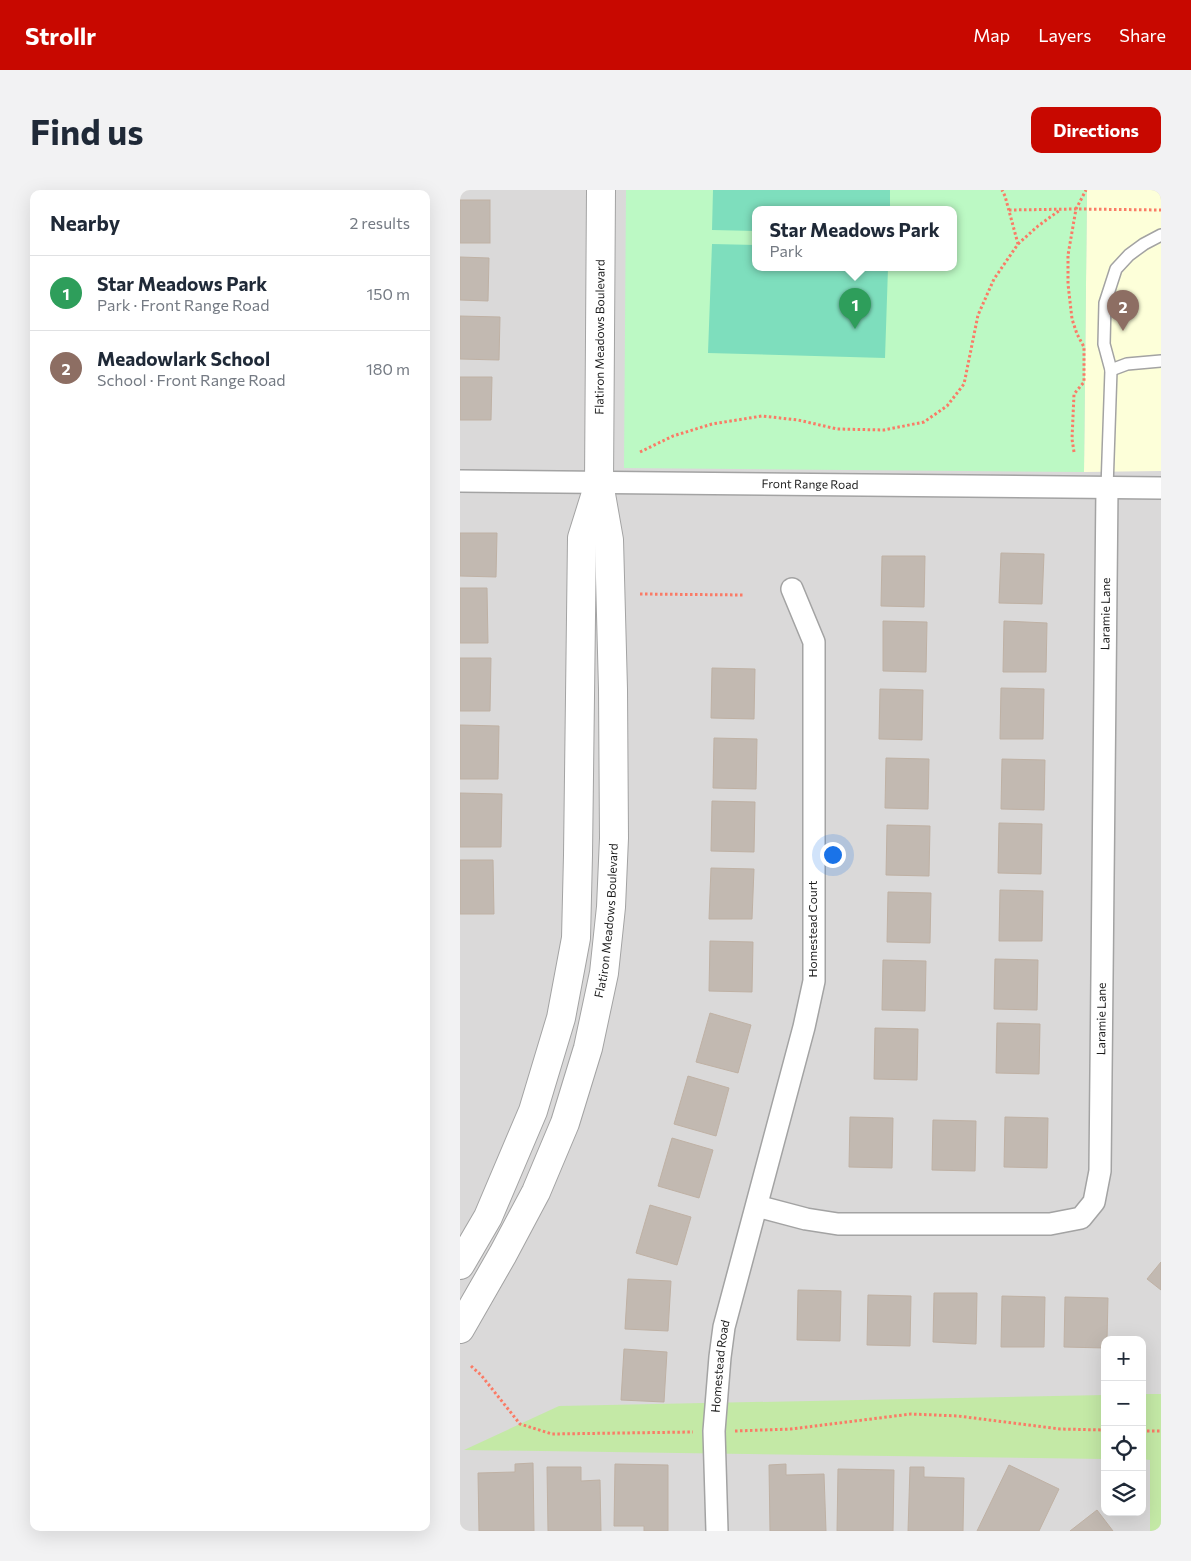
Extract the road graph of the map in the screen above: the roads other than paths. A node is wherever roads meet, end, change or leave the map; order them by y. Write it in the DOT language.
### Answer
graph roads {
  1 [pos="600,190"];
  2 [pos="1161,235"];
  3 [pos="1161,361"];
  4 [pos="1111,370"];
  5 [pos="460,482"];
  6 [pos="599,483"];
  7 [pos="1107,488"];
  8 [pos="1161,488"];
  9 [pos="792,589"];
  10 [pos="757,1206"];
  11 [pos="460,1265"];
  12 [pos="460,1329"];
  13 [pos="718,1531"];
  1 -- 6 [label="street, Flatiron Meadows Boulevard"];
  2 -- 4 [label="lane"];
  3 -- 4 [label="lane"];
  4 -- 7 [label="lane"];
  5 -- 6 [label="street, Front Range Road"];
  6 -- 7 [label="street, Front Range Road"];
  6 -- 11 [label="street, Flatiron Meadows Boulevard"];
  6 -- 12 [label="street, Flatiron Meadows Boulevard"];
  7 -- 8 [label="street, Front Range Road"];
  7 -- 10 [label="street, Laramie Lane"];
  9 -- 10 [label="street, Homestead Court"];
  10 -- 13 [label="street, Homestead Road"];
}
